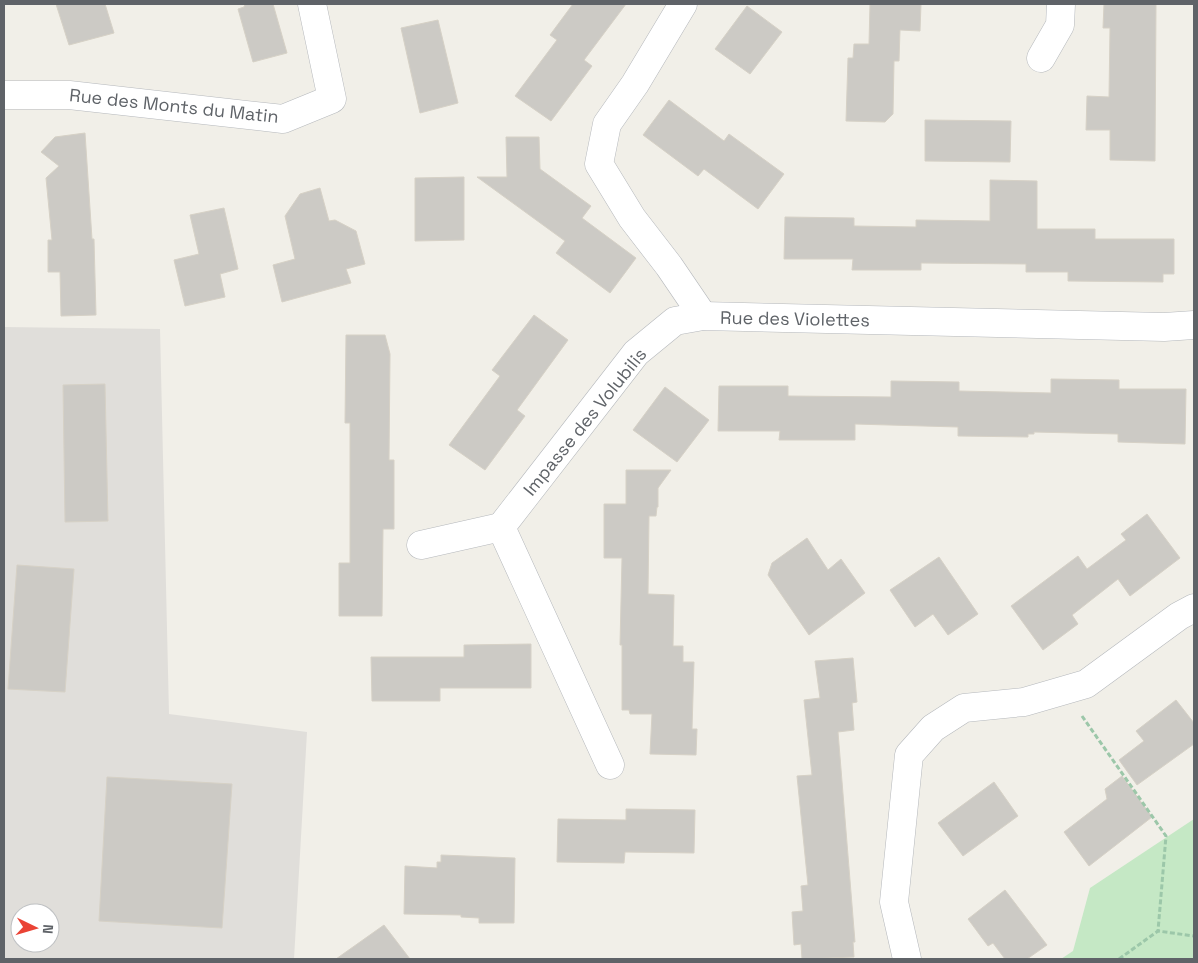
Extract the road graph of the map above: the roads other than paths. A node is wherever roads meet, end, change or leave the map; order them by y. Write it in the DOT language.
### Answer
graph roads {
  1 [pos="312,4"];
  2 [pos="683,4"];
  3 [pos="1061,4"];
  4 [pos="1041,58"];
  5 [pos="4,95"];
  6 [pos="703,316"];
  7 [pos="1194,325"];
  8 [pos="501,526"];
  9 [pos="421,546"];
  10 [pos="1194,608"];
  11 [pos="610,765"];
  12 [pos="907,959"];
  1 -- 5 [label="street, Rue des Monts du Matin"];
  2 -- 6 [label="street, Rue des Violettes"];
  3 -- 4 [label="street"];
  6 -- 7 [label="street, Rue des Violettes"];
  6 -- 8 [label="street, Impasse des Volubilis"];
  8 -- 9 [label="street"];
  8 -- 11 [label="street"];
  10 -- 12 [label="street"];
}
